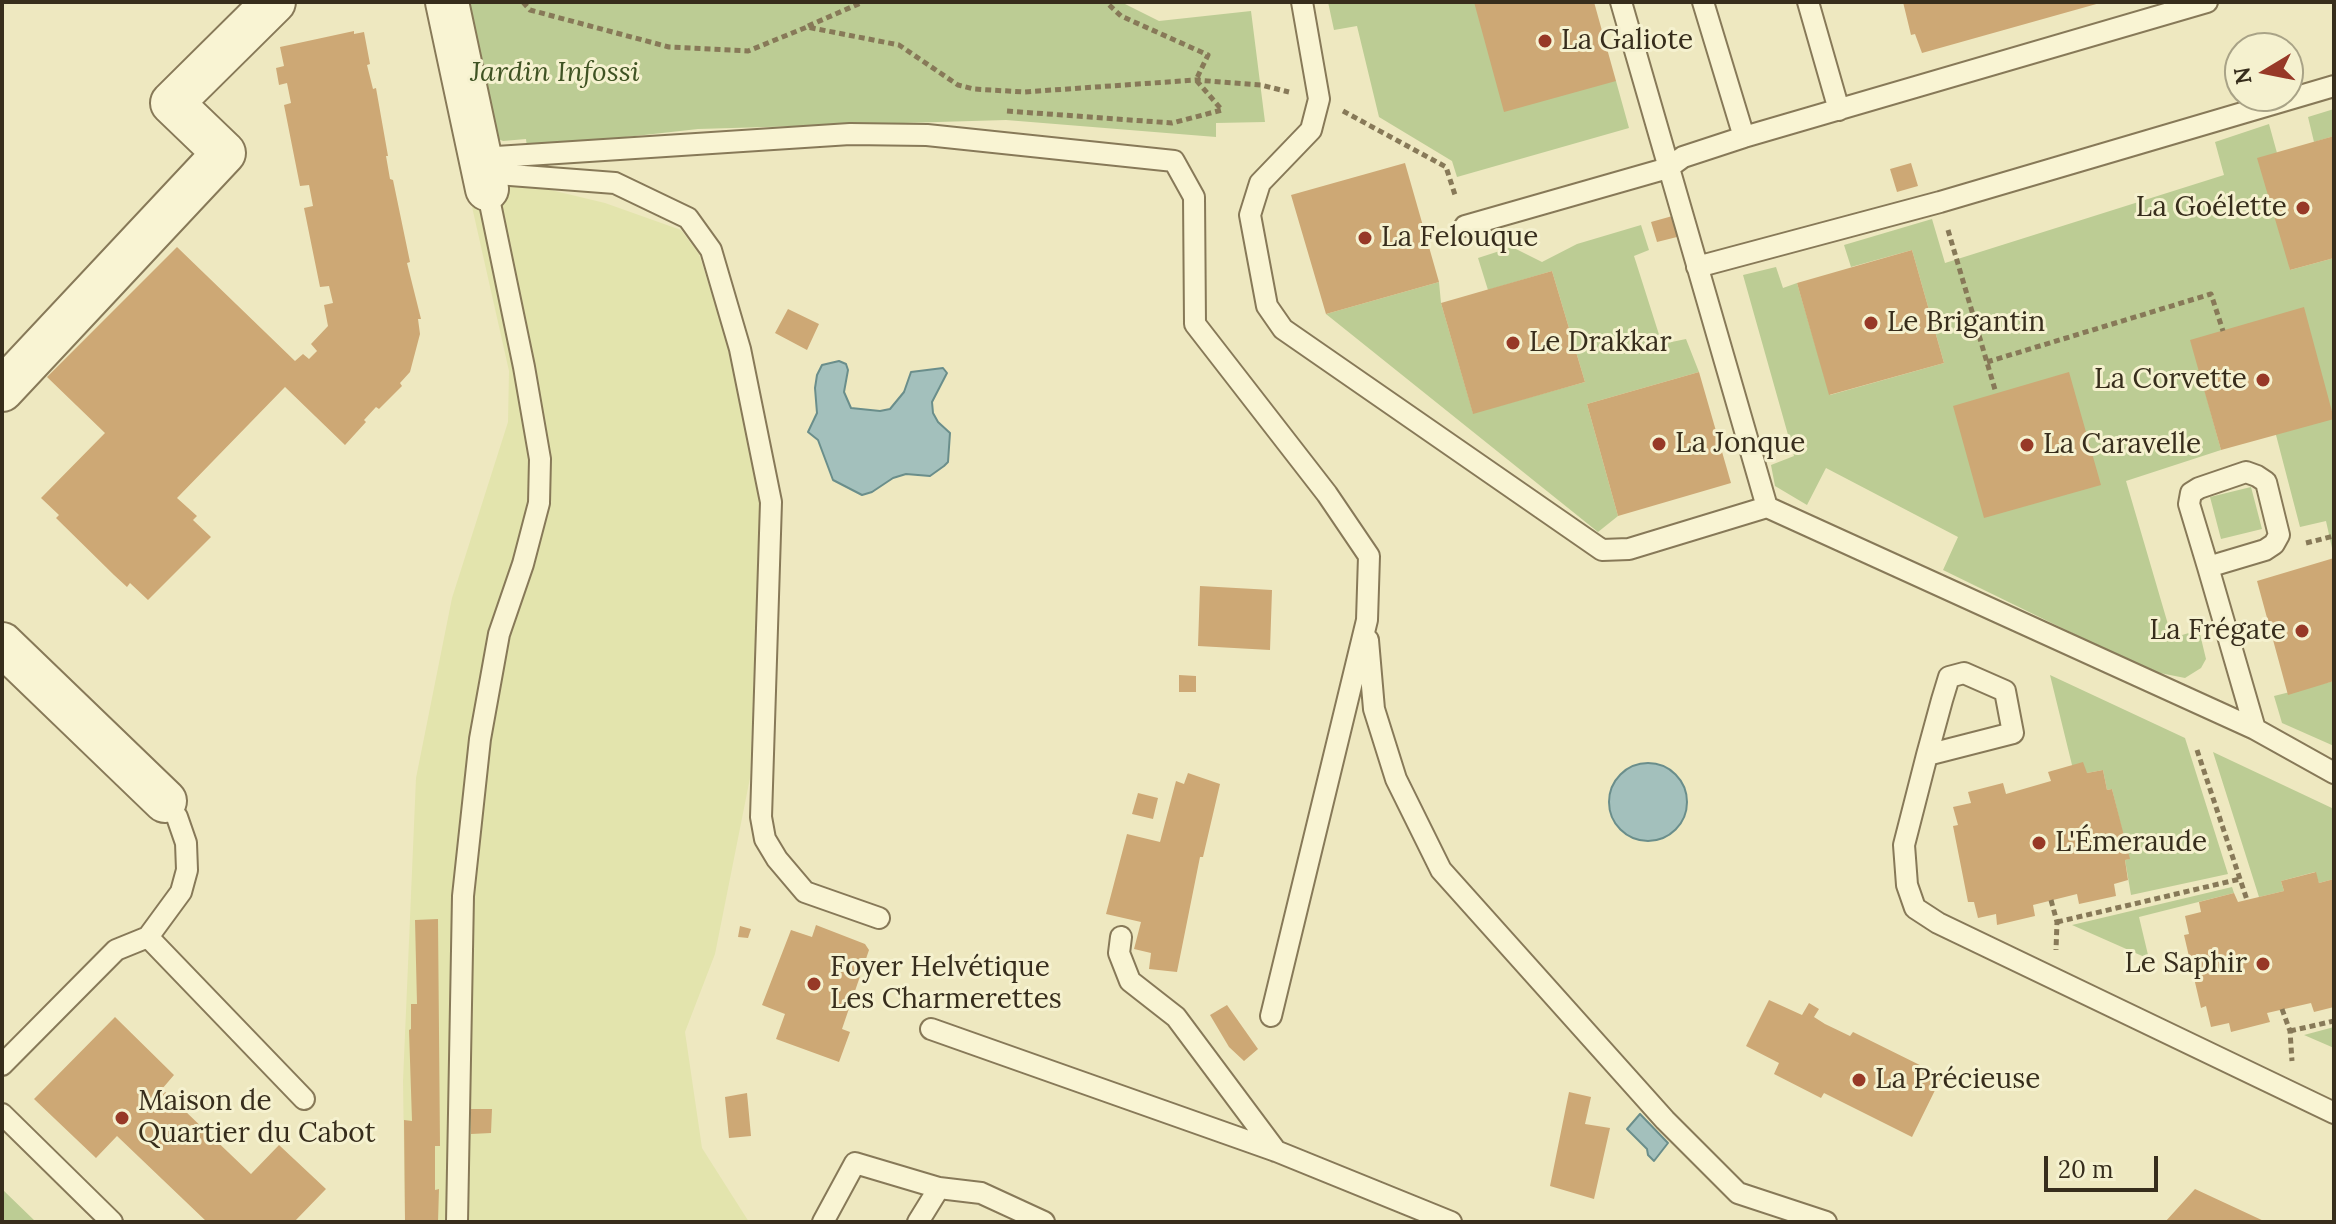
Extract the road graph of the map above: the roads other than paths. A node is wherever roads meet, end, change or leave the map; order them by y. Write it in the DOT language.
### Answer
graph roads {
  1 [pos="274,2"];
  2 [pos="447,2"];
  3 [pos="1302,2"];
  4 [pos="1621,2"];
  5 [pos="1703,2"];
  6 [pos="1808,2"];
  7 [pos="2207,2"];
  8 [pos="2334,86"];
  9 [pos="1839,110"];
  10 [pos="1744,137"];
  11 [pos="1668,168"];
  12 [pos="484,173"];
  13 [pos="1465,226"];
  14 [pos="1697,267"];
  15 [pos="2,390"];
  16 [pos="1767,507"];
  17 [pos="2208,567"];
  18 [pos="1367,620"];
  19 [pos="2,644"];
  20 [pos="2255,729"];
  21 [pos="1927,755"];
  22 [pos="2334,773"];
  23 [pos="149,795"];
  24 [pos="879,918"];
  25 [pos="148,937"];
  26 [pos="1121,937"];
  27 [pos="1271,1016"];
  28 [pos="931,1029"];
  29 [pos="2,1065"];
  30 [pos="304,1099"];
  31 [pos="2334,1113"];
  32 [pos="2,1114"];
  33 [pos="1276,1151"];
  34 [pos="939,1188"];
  35 [pos="112,1222"];
  36 [pos="457,1222"];
  37 [pos="823,1222"];
  38 [pos="918,1222"];
  39 [pos="1044,1222"];
  40 [pos="1451,1222"];
  41 [pos="1826,1222"];
  1 -- 15 [label="street"];
  2 -- 12 [label="street"];
  3 -- 16 [label="lane"];
  4 -- 11 [label="lane"];
  5 -- 10 [label="lane"];
  6 -- 9 [label="lane"];
  7 -- 9 [label="lane"];
  8 -- 14 [label="lane"];
  9 -- 10 [label="lane"];
  10 -- 11 [label="lane"];
  11 -- 13 [label="lane"];
  11 -- 14 [label="lane"];
  12 -- 18 [label="lane"];
  12 -- 24 [label="lane"];
  12 -- 36 [label="lane"];
  14 -- 16 [label="lane"];
  16 -- 20 [label="lane"];
  17 -- 17 [label="lane"];
  17 -- 20 [label="lane"];
  18 -- 27 [label="lane"];
  18 -- 41 [label="lane"];
  19 -- 23 [label="street"];
  20 -- 22 [label="lane"];
  21 -- 21 [label="lane"];
  21 -- 31 [label="lane"];
  23 -- 25 [label="lane"];
  25 -- 29 [label="lane"];
  25 -- 30 [label="lane"];
  26 -- 33 [label="lane"];
  28 -- 33 [label="lane"];
  32 -- 35 [label="lane"];
  33 -- 40 [label="lane"];
  34 -- 37 [label="lane"];
  34 -- 38 [label="lane"];
  34 -- 39 [label="lane"];
}
